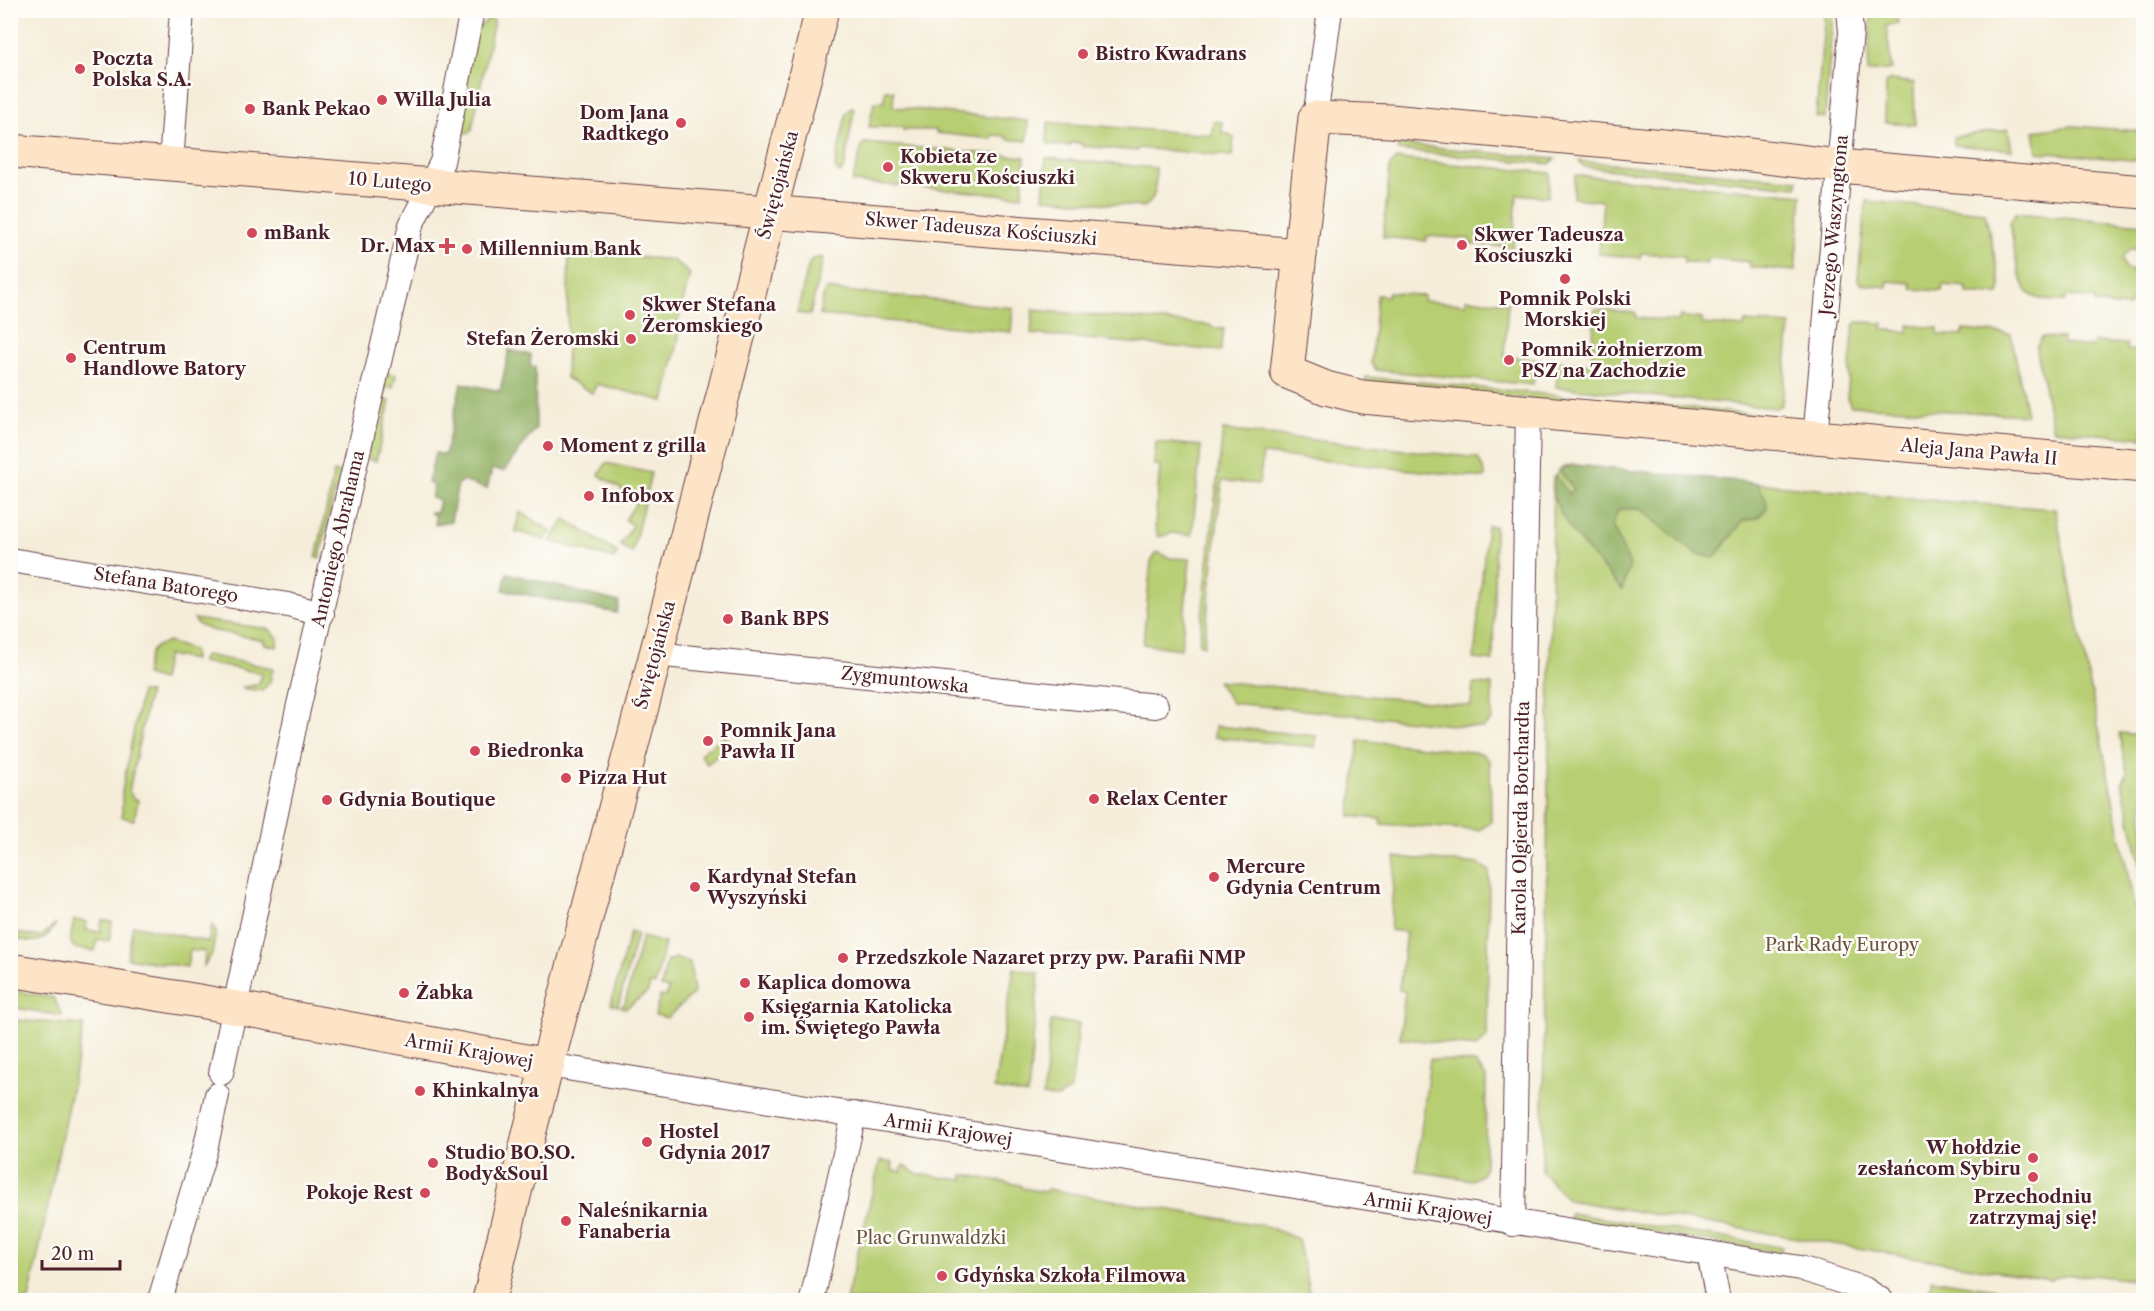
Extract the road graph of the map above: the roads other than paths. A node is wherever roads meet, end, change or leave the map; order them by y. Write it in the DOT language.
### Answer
graph roads {
  1 [pos="182,10"];
  2 [pos="472,10"];
  3 [pos="822,10"];
  4 [pos="1330,10"];
  5 [pos="1850,10"];
  6 [pos="1315,118"];
  7 [pos="10,151"];
  8 [pos="171,164"];
  9 [pos="1839,166"];
  10 [pos="430,185"];
  11 [pos="2144,192"];
  12 [pos="771,212"];
  13 [pos="1300,255"];
  14 [pos="1528,411"];
  15 [pos="1815,439"];
  16 [pos="2144,466"];
  17 [pos="10,560"];
  18 [pos="322,614"];
  19 [pos="655,654"];
  20 [pos="1156,706"];
  21 [pos="10,970"];
  22 [pos="235,1009"];
  23 [pos="548,1065"];
  24 [pos="854,1114"];
  25 [pos="1513,1224"];
  26 [pos="1709,1253"];
  27 [pos="160,1300"];
  28 [pos="489,1300"];
  29 [pos="812,1300"];
  30 [pos="1718,1300"];
  31 [pos="1881,1300"];
  1 -- 8 [label="street"];
  2 -- 10 [label="street, Antoniego Abrahama"];
  3 -- 12 [label="street, Świętojańska"];
  4 -- 6 [label="street"];
  5 -- 9 [label="street, Jerzego Waszyngtona"];
  6 -- 9 [label="street"];
  6 -- 13 [label="street"];
  7 -- 8 [label="street, 10 Lutego"];
  8 -- 10 [label="street, 10 Lutego"];
  9 -- 11 [label="street"];
  9 -- 15 [label="street, Jerzego Waszyngtona"];
  10 -- 12 [label="street, 10 Lutego"];
  10 -- 18 [label="street, Antoniego Abrahama"];
  12 -- 13 [label="street, Skwer Tadeusza Kościuszki"];
  12 -- 19 [label="street, Świętojańska"];
  13 -- 14 [label="street"];
  14 -- 15 [label="street"];
  14 -- 25 [label="street, Karola Olgierda Borchardta"];
  15 -- 16 [label="street, Aleja Jana Pawła II"];
  17 -- 18 [label="street, Stefana Batorego"];
  18 -- 22 [label="street, Antoniego Abrahama"];
  19 -- 20 [label="street, Zygmuntowska"];
  19 -- 23 [label="street, Świętojańska"];
  21 -- 22 [label="street, Armii Krajowej"];
  22 -- 23 [label="street, Armii Krajowej"];
  22 -- 27 [label="street, Antoniego Abrahama"];
  23 -- 24 [label="street, Armii Krajowej"];
  23 -- 28 [label="street, Świętojańska"];
  24 -- 25 [label="street, Armii Krajowej"];
  24 -- 29 [label="street"];
  25 -- 26 [label="street, Armii Krajowej"];
  26 -- 30 [label="street"];
  26 -- 31 [label="street, Armii Krajowej"];
}
